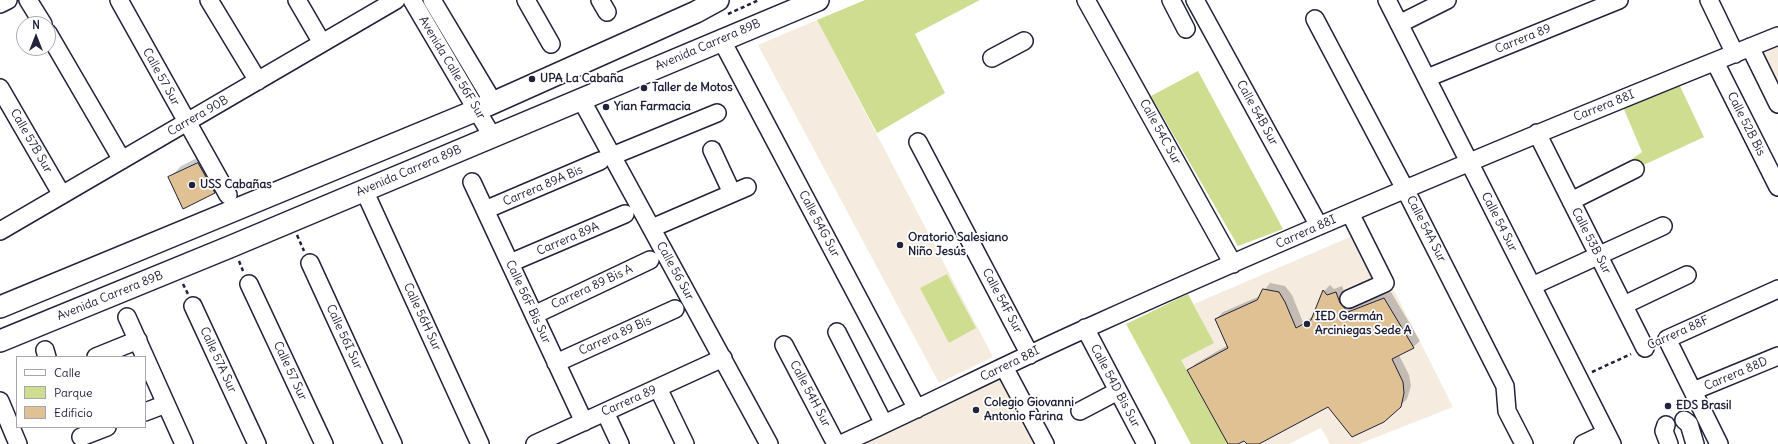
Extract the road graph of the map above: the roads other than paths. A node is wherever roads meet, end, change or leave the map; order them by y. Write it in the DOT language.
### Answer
graph roads {
  1 [pos="8,0"];
  2 [pos="28,0"];
  3 [pos="118,0"];
  4 [pos="209,0"];
  5 [pos="297,0"];
  6 [pos="396,0"];
  7 [pos="412,0"];
  8 [pos="432,0"];
  9 [pos="526,0"];
  10 [pos="718,0"];
  11 [pos="818,0"];
  12 [pos="1086,0"];
  13 [pos="1171,0"];
  14 [pos="1195,0"];
  15 [pos="1387,0"];
  16 [pos="1447,0"];
  17 [pos="1619,0"];
  18 [pos="1709,0"];
  19 [pos="0,4"];
  20 [pos="37,16"];
  21 [pos="1315,19"];
  22 [pos="1399,24"];
  23 [pos="1186,29"];
  24 [pos="1778,36"];
  25 [pos="721,39"];
  26 [pos="1024,40"];
  27 [pos="322,43"];
  28 [pos="552,44"];
  29 [pos="56,47"];
  30 [pos="1743,51"];
  31 [pos="992,58"];
  32 [pos="1715,62"];
  33 [pos="1426,78"];
  34 [pos="258,81"];
  35 [pos="0,88"];
  36 [pos="581,99"];
  37 [pos="1778,104"];
  38 [pos="485,106"];
  39 [pos="717,113"];
  40 [pos="187,122"];
  41 [pos="1537,133"];
  42 [pos="492,136"];
  43 [pos="918,142"];
  44 [pos="712,150"];
  45 [pos="606,159"];
  46 [pos="122,160"];
  47 [pos="1469,161"];
  48 [pos="1635,169"];
  49 [pos="472,182"];
  50 [pos="1778,187"];
  51 [pos="1405,188"];
  52 [pos="364,190"];
  53 [pos="62,195"];
  54 [pos="228,195"];
  55 [pos="1571,201"];
  56 [pos="485,210"];
  57 [pos="1350,212"];
  58 [pos="626,214"];
  59 [pos="1319,226"];
  60 [pos="1662,226"];
  61 [pos="652,228"];
  62 [pos="0,230"];
  63 [pos="1598,255"];
  64 [pos="650,260"];
  65 [pos="310,263"];
  66 [pos="510,263"];
  67 [pos="1233,264"];
  68 [pos="1687,275"];
  69 [pos="249,284"];
  70 [pos="1532,286"];
  71 [pos="1778,289"];
  72 [pos="1349,299"];
  73 [pos="1624,305"];
  74 [pos="193,306"];
  75 [pos="0,307"];
  76 [pos="675,309"];
  77 [pos="534,314"];
  78 [pos="127,317"];
  79 [pos="1085,328"];
  80 [pos="837,332"];
  81 [pos="138,340"];
  82 [pos="0,341"];
  83 [pos="784,345"];
  84 [pos="1645,348"];
  85 [pos="1030,355"];
  86 [pos="98,356"];
  87 [pos="145,356"];
  88 [pos="1778,356"];
  89 [pos="146,358"];
  90 [pos="723,358"];
  91 [pos="556,362"];
  92 [pos="1004,367"];
  93 [pos="658,388"];
  94 [pos="1118,391"];
  95 [pos="1693,391"];
  96 [pos="0,401"];
  97 [pos="166,404"];
  98 [pos="916,409"];
  99 [pos="1080,411"];
  100 [pos="146,412"];
  101 [pos="605,412"];
  102 [pos="1684,420"];
  103 [pos="584,422"];
  104 [pos="884,424"];
  105 [pos="1666,425"];
  106 [pos="104,428"];
  107 [pos="80,436"];
  108 [pos="1609,438"];
  109 [pos="546,442"];
  110 [pos="1140,442"];
  111 [pos="18,444"];
  112 [pos="184,444"];
  113 [pos="257,444"];
  114 [pos="324,444"];
  115 [pos="393,444"];
  116 [pos="480,444"];
  117 [pos="620,444"];
  118 [pos="685,444"];
  119 [pos="770,444"];
  120 [pos="836,444"];
  121 [pos="841,444"];
  122 [pos="1045,444"];
  123 [pos="1524,444"];
  124 [pos="1583,444"];
  125 [pos="1669,444"];
  126 [pos="1695,444"];
  127 [pos="1719,444"];
  1 -- 19 [label="street"];
  2 -- 20 [label="street"];
  3 -- 40 [label="street, Calle 57 Sur"];
  4 -- 34 [label="street"];
  5 -- 27 [label="street"];
  6 -- 27 [label="street, Carrera 90B"];
  7 -- 38 [label="street, Avenida Calle 56F Sur"];
  8 -- 38 [label="street, Avenida Calle 56F Sur"];
  9 -- 28 [label="street"];
  10 -- 38 [label="main road"];
  11 -- 25 [label="main road, Avenida Carrera 89B"];
  12 -- 67 [label="street, Calle 54C Sur"];
  13 -- 23 [label="street"];
  14 -- 59 [label="street, Calle 54B Sur"];
  15 -- 22 [label="street, Calle 54 Sur"];
  16 -- 22 [label="street"];
  17 -- 33 [label="street, Carrera 89"];
  18 -- 30 [label="street"];
  21 -- 51 [label="street, Calle 54A Sur"];
  22 -- 33 [label="street, Calle 54 Sur"];
  24 -- 30 [label="street, Carrera 88I"];
  25 -- 36 [label="main road, Avenida Carrera 89B"];
  25 -- 98 [label="street, Calle 54G Sur"];
  26 -- 31 [label="street"];
  27 -- 34 [label="street, Carrera 90B"];
  29 -- 46 [label="street"];
  30 -- 32 [label="street, Carrera 88I"];
  30 -- 37 [label="street"];
  32 -- 41 [label="street, Carrera 88I"];
  32 -- 50 [label="street, Calle 52B Bis"];
  33 -- 47 [label="street, Calle 54 Sur"];
  34 -- 40 [label="street, Carrera 90B"];
  35 -- 53 [label="street, Calle 57B Sur"];
  36 -- 42 [label="main road, Avenida Carrera 89B"];
  36 -- 45 [label="street, Calle 56 Sur"];
  38 -- 42 [label="street, Avenida Calle 56F Sur"];
  38 -- 75 [label="main road"];
  39 -- 45 [label="street, Carrera 89A Bis"];
  40 -- 46 [label="street, Carrera 90B"];
  40 -- 54 [label="street, Calle 57 Sur"];
  41 -- 47 [label="street, Carrera 88I"];
  41 -- 55 [label="street, Calle 53B Sur"];
  42 -- 52 [label="main road, Avenida Carrera 89B"];
  43 -- 85 [label="street, Calle 54F Sur"];
  44 -- 61 [label="street"];
  45 -- 56 [label="street, Carrera 89A Bis"];
  45 -- 61 [label="street, Calle 56 Sur"];
  46 -- 53 [label="street, Carrera 90B"];
  47 -- 51 [label="street, Carrera 88I"];
  47 -- 70 [label="street, Calle 54 Sur"];
  48 -- 55 [label="street"];
  49 -- 56 [label="street, Calle 56F Bis Sur"];
  51 -- 57 [label="street, Carrera 88I"];
  51 -- 123 [label="street, Calle 54A Sur"];
  52 -- 82 [label="main road, Avenida Carrera 89B"];
  52 -- 116 [label="street, Calle 56H Sur"];
  53 -- 62 [label="street, Carrera 90B"];
  55 -- 63 [label="street, Calle 53B Sur"];
  56 -- 66 [label="street, Calle 56F Bis Sur"];
  57 -- 59 [label="street, Carrera 88I"];
  57 -- 72 [label="street"];
  58 -- 66 [label="street, Carrera 89A"];
  59 -- 67 [label="street, Carrera 88I"];
  60 -- 63 [label="street"];
  61 -- 90 [label="street, Calle 56 Sur"];
  63 -- 70 [label="street"];
  63 -- 73 [label="street, Calle 53B Sur"];
  64 -- 77 [label="street, Carrera 89 Bis A"];
  65 -- 115 [label="street, Calle 56I Sur"];
  66 -- 77 [label="street, Calle 56F Bis Sur"];
  67 -- 79 [label="street, Carrera 88I"];
  68 -- 73 [label="street"];
  69 -- 114 [label="street, Calle 57 Sur"];
  70 -- 108 [label="street, Calle 54 Sur"];
  71 -- 95 [label="street, Carrera 88F"];
  73 -- 84 [label="street, Calle 53B Sur"];
  74 -- 113 [label="street, Calle 57A Sur"];
  76 -- 91 [label="street, Carrera 89 Bis"];
  77 -- 91 [label="street, Calle 56F Bis Sur"];
  78 -- 81 [label="street"];
  79 -- 85 [label="street, Carrera 88I"];
  79 -- 94 [label="street, Calle 54D Bis Sur"];
  80 -- 104 [label="street"];
  81 -- 86 [label="street"];
  81 -- 87 [label="street"];
  83 -- 120 [label="street, Calle 54H Sur"];
  85 -- 92 [label="street, Carrera 88I"];
  88 -- 95 [label="street, Carrera 88D"];
  89 -- 97 [label="street"];
  90 -- 93 [label="street, Carrera 89"];
  90 -- 119 [label="street, Calle 56 Sur"];
  91 -- 103 [label="street, Calle 56F Bis Sur"];
  92 -- 98 [label="street, Carrera 88I"];
  92 -- 122 [label="street"];
  93 -- 101 [label="street, Carrera 89"];
  93 -- 118 [label="street"];
  94 -- 99 [label="street"];
  94 -- 110 [label="street, Calle 54D Bis Sur"];
  95 -- 127 [label="street"];
  96 -- 111 [label="street"];
  97 -- 100 [label="street"];
  97 -- 112 [label="street"];
  98 -- 104 [label="street, Carrera 88I"];
  101 -- 103 [label="street, Carrera 89"];
  101 -- 117 [label="street"];
  102 -- 126 [label="street"];
  103 -- 109 [label="street, Carrera 89"];
  104 -- 121 [label="street, Carrera 88I"];
  105 -- 125 [label="street"];
  106 -- 107 [label="street"];
  108 -- 124 [label="street"];
}
